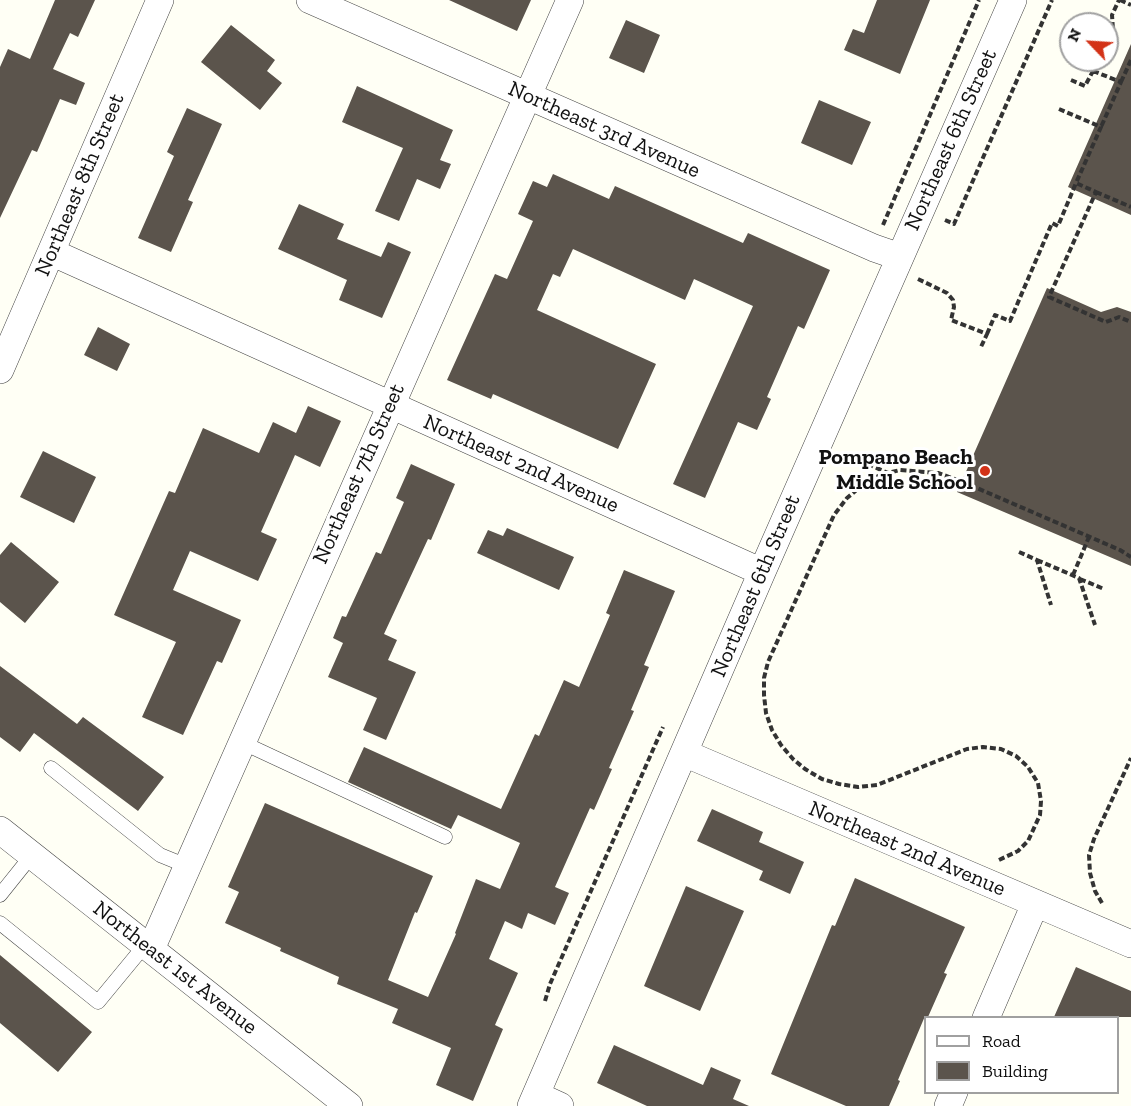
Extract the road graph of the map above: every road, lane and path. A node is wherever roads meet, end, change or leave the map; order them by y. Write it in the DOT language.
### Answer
graph roads {
  1 [pos="160,0"];
  2 [pos="310,0"];
  3 [pos="570,0"];
  4 [pos="1013,0"];
  5 [pos="1119,0"];
  6 [pos="1131,5"];
  7 [pos="1131,60"];
  8 [pos="1092,72"];
  9 [pos="1096,72"];
  10 [pos="1071,80"];
  11 [pos="1121,82"];
  12 [pos="528,96"];
  13 [pos="1059,109"];
  14 [pos="1101,127"];
  15 [pos="1076,183"];
  16 [pos="1096,192"];
  17 [pos="1131,207"];
  18 [pos="51,252"];
  19 [pos="900,257"];
  20 [pos="918,279"];
  21 [pos="1131,322"];
  22 [pos="987,334"];
  23 [pos="980,349"];
  24 [pos="0,370"];
  25 [pos="390,405"];
  26 [pos="842,453"];
  27 [pos="890,473"];
  28 [pos="1089,537"];
  29 [pos="1019,552"];
  30 [pos="1131,557"];
  31 [pos="1037,560"];
  32 [pos="762,572"];
  33 [pos="1072,575"];
  34 [pos="1079,578"];
  35 [pos="1104,589"];
  36 [pos="1051,605"];
  37 [pos="1095,625"];
  38 [pos="241,742"];
  39 [pos="684,753"];
  40 [pos="1131,758"];
  41 [pos="51,768"];
  42 [pos="0,830"];
  43 [pos="445,837"];
  44 [pos="32,855"];
  45 [pos="996,861"];
  46 [pos="187,866"];
  47 [pos="0,895"];
  48 [pos="1035,904"];
  49 [pos="1104,907"];
  50 [pos="0,923"];
  51 [pos="1131,944"];
  52 [pos="148,947"];
  53 [pos="986,1016"];
  54 [pos="542,1102"];
  55 [pos="348,1106"];
  1 -- 18 [label="street, Northeast 8th Street"];
  2 -- 12 [label="street, Northeast 3rd Avenue"];
  3 -- 12 [label="street, Northeast 7th Street"];
  4 -- 19 [label="street, Northeast 6th Street"];
  5 -- 6 [label="path"];
  7 -- 11 [label="path"];
  8 -- 10 [label="path"];
  9 -- 11 [label="path"];
  11 -- 14 [label="path"];
  12 -- 19 [label="street, Northeast 3rd Avenue"];
  12 -- 25 [label="street, Northeast 7th Street"];
  13 -- 14 [label="path"];
  14 -- 15 [label="path"];
  15 -- 16 [label="path"];
  15 -- 22 [label="path"];
  16 -- 17 [label="path"];
  16 -- 21 [label="path"];
  18 -- 24 [label="street, Northeast 8th Street"];
  18 -- 25 [label="street, Northeast 2nd Avenue"];
  19 -- 32 [label="street, Northeast 6th Street"];
  20 -- 22 [label="path"];
  22 -- 23 [label="path"];
  25 -- 32 [label="street, Northeast 2nd Avenue"];
  25 -- 38 [label="street, Northeast 7th Street"];
  26 -- 27 [label="path"];
  27 -- 28 [label="path"];
  27 -- 45 [label="path"];
  28 -- 30 [label="path"];
  28 -- 33 [label="path"];
  29 -- 31 [label="path"];
  31 -- 33 [label="path"];
  31 -- 36 [label="path"];
  32 -- 39 [label="street, Northeast 6th Street"];
  33 -- 34 [label="path"];
  34 -- 35 [label="path"];
  34 -- 37 [label="path"];
  38 -- 43 [label="lane"];
  38 -- 46 [label="street, Northeast 7th Street"];
  39 -- 48 [label="street, Northeast 2nd Avenue"];
  39 -- 54 [label="street, Northeast 6th Street"];
  40 -- 49 [label="path"];
  41 -- 46 [label="lane"];
  42 -- 44 [label="street, Northeast 1st Avenue"];
  44 -- 47 [label="lane"];
  44 -- 52 [label="street, Northeast 1st Avenue"];
  46 -- 52 [label="street, Northeast 7th Street"];
  48 -- 51 [label="street, Northeast 2nd Avenue"];
  48 -- 53 [label="street"];
  50 -- 52 [label="lane"];
  52 -- 55 [label="street, Northeast 1st Avenue"];
}
